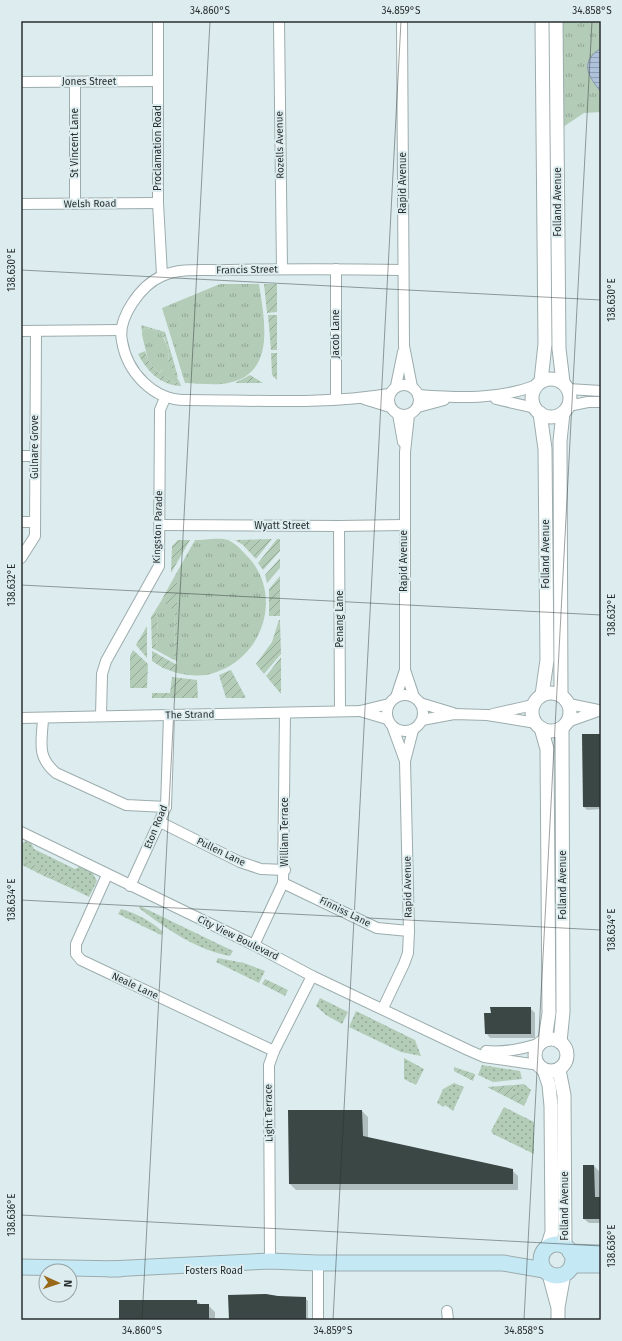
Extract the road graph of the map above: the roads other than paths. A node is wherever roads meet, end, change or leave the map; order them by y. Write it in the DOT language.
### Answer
graph roads {
  1 [pos="158,21"];
  2 [pos="279,21"];
  3 [pos="402,21"];
  4 [pos="542,21"];
  5 [pos="556,21"];
  6 [pos="158,81"];
  7 [pos="21,82"];
  8 [pos="75,82"];
  9 [pos="158,203"];
  10 [pos="21,204"];
  11 [pos="75,204"];
  12 [pos="282,269"];
  13 [pos="336,269"];
  14 [pos="403,270"];
  15 [pos="162,275"];
  16 [pos="122,330"];
  17 [pos="21,331"];
  18 [pos="36,331"];
  19 [pos="404,346"];
  20 [pos="539,383"];
  21 [pos="566,386"];
  22 [pos="412,387"];
  23 [pos="393,390"];
  24 [pos="601,391"];
  25 [pos="418,395"];
  26 [pos="489,397"];
  27 [pos="165,398"];
  28 [pos="362,398"];
  29 [pos="453,398"];
  30 [pos="336,399"];
  31 [pos="601,402"];
  32 [pos="418,406"];
  33 [pos="390,407"];
  34 [pos="566,410"];
  35 [pos="538,411"];
  36 [pos="398,414"];
  37 [pos="409,415"];
  38 [pos="404,452"];
  39 [pos="21,456"];
  40 [pos="35,456"];
  41 [pos="21,522"];
  42 [pos="35,522"];
  43 [pos="160,525"];
  44 [pos="404,525"];
  45 [pos="339,526"];
  46 [pos="21,558"];
  47 [pos="405,670"];
  48 [pos="392,700"];
  49 [pos="417,700"];
  50 [pos="537,700"];
  51 [pos="565,700"];
  52 [pos="600,710"];
  53 [pos="340,711"];
  54 [pos="360,711"];
  55 [pos="284,713"];
  56 [pos="454,714"];
  57 [pos="487,715"];
  58 [pos="101,716"];
  59 [pos="168,716"];
  60 [pos="21,718"];
  61 [pos="43,718"];
  62 [pos="387,719"];
  63 [pos="422,720"];
  64 [pos="565,725"];
  65 [pos="538,726"];
  66 [pos="394,728"];
  67 [pos="413,730"];
  68 [pos="405,761"];
  69 [pos="166,807"];
  70 [pos="160,822"];
  71 [pos="21,832"];
  72 [pos="285,870"];
  73 [pos="107,875"];
  74 [pos="284,883"];
  75 [pos="130,886"];
  76 [pos="409,931"];
  77 [pos="254,945"];
  78 [pos="312,976"];
  79 [pos="383,1008"];
  80 [pos="543,1042"];
  81 [pos="560,1042"];
  82 [pos="455,1043"];
  83 [pos="274,1051"];
  84 [pos="541,1068"];
  85 [pos="559,1070"];
  86 [pos="545,1250"];
  87 [pos="601,1253"];
  88 [pos="568,1259"];
  89 [pos="270,1261"];
  90 [pos="318,1263"];
  91 [pos="503,1263"];
  92 [pos="601,1265"];
  93 [pos="21,1267"];
  94 [pos="109,1269"];
  95 [pos="547,1272"];
  96 [pos="558,1314"];
  97 [pos="318,1320"];
  1 -- 6 [label="street, Proclamation Road"];
  2 -- 12 [label="street, Rozells Avenue"];
  3 -- 14 [label="street, Rapid Avenue"];
  4 -- 20 [label="street, Folland Avenue"];
  5 -- 21 [label="street, Folland Avenue"];
  6 -- 8 [label="street, Jones Street"];
  6 -- 9 [label="street, Proclamation Road"];
  7 -- 8 [label="street, Jones Street"];
  8 -- 11 [label="street, St Vincent Lane"];
  9 -- 11 [label="street, Welsh Road"];
  9 -- 15 [label="street, Proclamation Road"];
  10 -- 11 [label="street, Welsh Road"];
  12 -- 13 [label="street, Francis Street"];
  12 -- 15 [label="street, Francis Street"];
  13 -- 14 [label="street, Francis Street"];
  13 -- 30 [label="street, Jacob Lane"];
  14 -- 19 [label="street, Rapid Avenue"];
  15 -- 16 [label="street, Francis Street"];
  16 -- 18 [label="street"];
  16 -- 27 [label="street, Francis Street"];
  17 -- 18 [label="street"];
  18 -- 40 [label="street, Gulnare Grove"];
  19 -- 22 [label="street, Rapid Avenue"];
  19 -- 23 [label="street, Rapid Avenue"];
  20 -- 21 [label="street"];
  20 -- 26 [label="street"];
  20 -- 35 [label="street"];
  21 -- 24 [label="street"];
  21 -- 34 [label="street"];
  22 -- 23 [label="street"];
  22 -- 25 [label="street"];
  23 -- 28 [label="street, Francis Street"];
  23 -- 33 [label="street"];
  25 -- 29 [label="street"];
  25 -- 32 [label="street"];
  26 -- 29 [label="street"];
  26 -- 35 [label="street"];
  27 -- 30 [label="street, Francis Street"];
  27 -- 43 [label="street, Kingston Parade"];
  28 -- 30 [label="street, Francis Street"];
  28 -- 33 [label="street, Francis Street"];
  29 -- 32 [label="street"];
  31 -- 34 [label="street"];
  32 -- 37 [label="street"];
  33 -- 36 [label="street"];
  34 -- 35 [label="street"];
  34 -- 51 [label="street, Folland Avenue"];
  35 -- 50 [label="street, Folland Avenue"];
  36 -- 37 [label="street"];
  36 -- 38 [label="street, Rapid Avenue"];
  37 -- 38 [label="street, Rapid Avenue"];
  38 -- 44 [label="street, Rapid Avenue"];
  39 -- 40 [label="street"];
  40 -- 42 [label="street, Gulnare Grove"];
  41 -- 42 [label="street"];
  42 -- 46 [label="street, Gulnare Grove"];
  43 -- 45 [label="street, Wyatt Street"];
  43 -- 58 [label="street, Kingston Parade"];
  44 -- 45 [label="street, Wyatt Street"];
  44 -- 47 [label="street, Rapid Avenue"];
  45 -- 53 [label="street, Penang Lane"];
  47 -- 48 [label="street, Rapid Avenue"];
  47 -- 49 [label="street, Rapid Avenue"];
  48 -- 49 [label="street"];
  48 -- 54 [label="street, The Strand"];
  48 -- 62 [label="street"];
  49 -- 56 [label="street"];
  49 -- 63 [label="street"];
  50 -- 51 [label="street"];
  50 -- 57 [label="street"];
  50 -- 65 [label="street"];
  51 -- 52 [label="street"];
  51 -- 64 [label="street"];
  52 -- 64 [label="street"];
  53 -- 54 [label="street, The Strand"];
  53 -- 55 [label="street, The Strand"];
  54 -- 62 [label="street, The Strand"];
  55 -- 59 [label="street, The Strand"];
  55 -- 72 [label="street, William Terrace"];
  56 -- 57 [label="street"];
  56 -- 63 [label="street"];
  57 -- 65 [label="street"];
  58 -- 59 [label="street, The Strand"];
  58 -- 61 [label="street, The Strand"];
  59 -- 69 [label="street, Eton Road"];
  60 -- 61 [label="street, The Strand"];
  61 -- 69 [label="street"];
  62 -- 66 [label="street"];
  63 -- 67 [label="street"];
  64 -- 65 [label="street"];
  64 -- 81 [label="street, Folland Avenue"];
  65 -- 80 [label="street, Folland Avenue"];
  66 -- 67 [label="street"];
  66 -- 68 [label="street, Rapid Avenue"];
  67 -- 68 [label="street, Rapid Avenue"];
  68 -- 76 [label="street, Rapid Avenue"];
  69 -- 70 [label="street, Eton Road"];
  70 -- 72 [label="street, Pullen Lane"];
  70 -- 75 [label="street, Eton Road"];
  71 -- 73 [label="street, City View Boulevard"];
  72 -- 74 [label="street, William Terrace"];
  73 -- 75 [label="street, City View Boulevard"];
  73 -- 83 [label="street, Neale Lane"];
  74 -- 76 [label="street, Finniss Lane"];
  74 -- 77 [label="street, William Terrace"];
  75 -- 77 [label="street, City View Boulevard"];
  76 -- 79 [label="street, Rapid Avenue"];
  77 -- 78 [label="street, City View Boulevard"];
  78 -- 79 [label="street, City View Boulevard"];
  78 -- 83 [label="street, Light Terrace"];
  79 -- 82 [label="street, City View Boulevard"];
  80 -- 81 [label="street"];
  80 -- 82 [label="street, City View Boulevard"];
  80 -- 84 [label="street"];
  81 -- 85 [label="street"];
  82 -- 84 [label="street, City View Boulevard"];
  83 -- 89 [label="street, Light Terrace"];
  84 -- 85 [label="street"];
  84 -- 86 [label="street, Folland Avenue"];
  85 -- 88 [label="street, Folland Avenue"];
  86 -- 88 [label="main road, Fosters Road"];
  86 -- 91 [label="main road, Fosters Road"];
  86 -- 95 [label="main road"];
  87 -- 88 [label="main road"];
  88 -- 92 [label="main road"];
  88 -- 95 [label="main road, Fosters Road"];
  88 -- 96 [label="street, Folland Avenue"];
  89 -- 90 [label="main road, Fosters Road"];
  89 -- 94 [label="main road, Fosters Road"];
  90 -- 91 [label="main road, Fosters Road"];
  90 -- 94 [label="main road, Fosters Road"];
  90 -- 97 [label="street"];
  91 -- 95 [label="main road, Fosters Road"];
  93 -- 94 [label="main road, Fosters Road"];
  95 -- 96 [label="street"];
}
